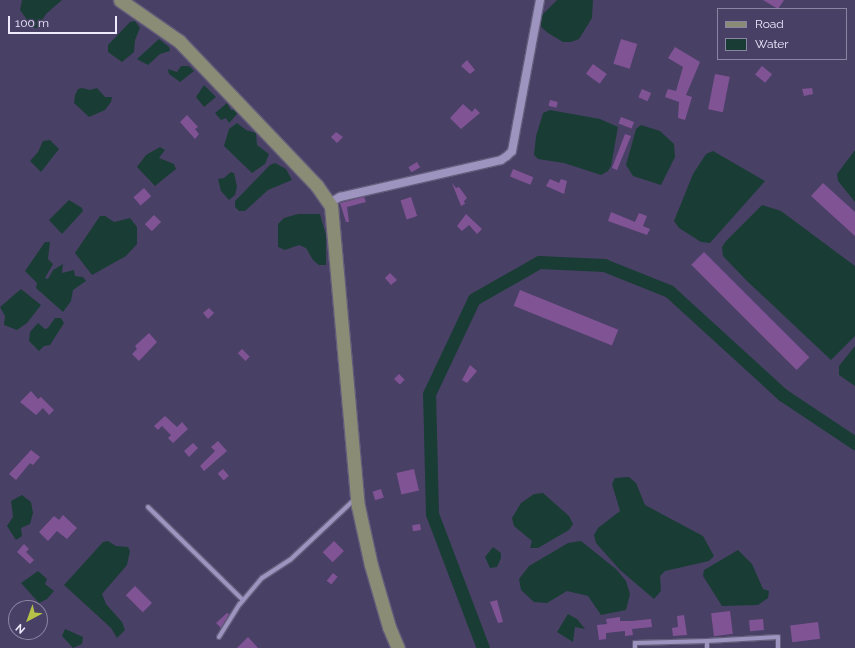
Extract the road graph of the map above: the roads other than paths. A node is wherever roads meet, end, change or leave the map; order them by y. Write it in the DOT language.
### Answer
graph roads {
  1 [pos="120,0"];
  2 [pos="540,0"];
  3 [pos="329,203"];
  4 [pos="357,497"];
  5 [pos="148,507"];
  6 [pos="243,600"];
  7 [pos="219,637"];
  8 [pos="707,641"];
  9 [pos="398,648"];
  10 [pos="635,648"];
  11 [pos="707,648"];
  12 [pos="778,648"];
  1 -- 3 [label="main road"];
  2 -- 3 [label="main road"];
  3 -- 4 [label="main road"];
  4 -- 6 [label="street"];
  4 -- 9 [label="main road"];
  5 -- 6 [label="street"];
  6 -- 7 [label="street"];
  8 -- 10 [label="street"];
  8 -- 11 [label="street"];
  8 -- 12 [label="street"];
}
